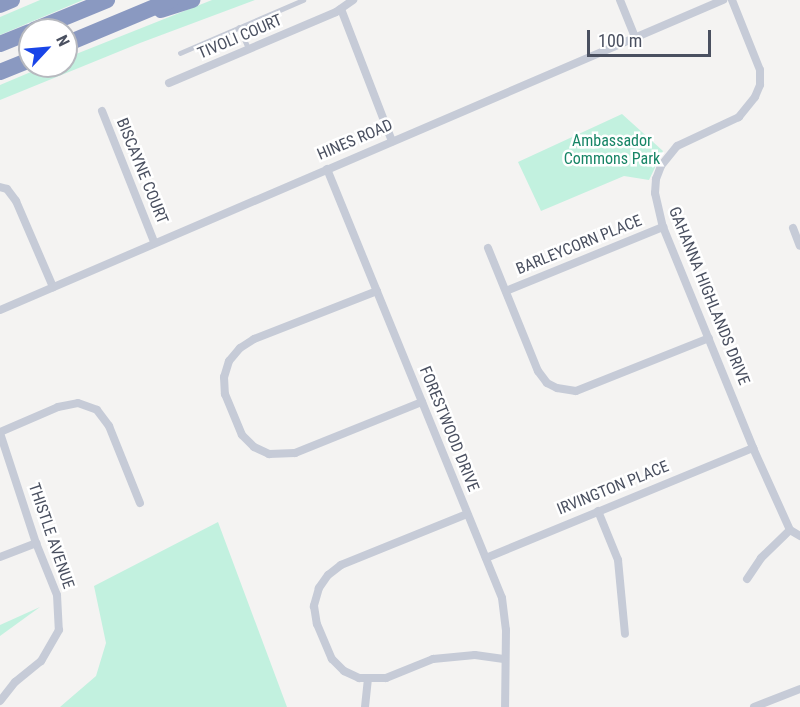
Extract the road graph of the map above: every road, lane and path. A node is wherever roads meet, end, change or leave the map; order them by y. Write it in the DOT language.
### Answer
graph roads {
  1 [pos="12,0"];
  2 [pos="107,0"];
  3 [pos="171,0"];
  4 [pos="192,0"];
  5 [pos="303,0"];
  6 [pos="353,0"];
  7 [pos="620,0"];
  8 [pos="723,0"];
  9 [pos="732,0"];
  10 [pos="339,4"];
  11 [pos="0,5"];
  12 [pos="63,18"];
  13 [pos="239,27"];
  14 [pos="103,29"];
  15 [pos="18,37"];
  16 [pos="635,37"];
  17 [pos="78,39"];
  18 [pos="0,44"];
  19 [pos="249,49"];
  20 [pos="180,52"];
  21 [pos="18,65"];
  22 [pos="0,72"];
  23 [pos="169,83"];
  24 [pos="102,111"];
  25 [pos="392,141"];
  26 [pos="327,169"];
  27 [pos="0,187"];
  28 [pos="663,227"];
  29 [pos="793,228"];
  30 [pos="154,242"];
  31 [pos="800,246"];
  32 [pos="488,248"];
  33 [pos="53,287"];
  34 [pos="376,291"];
  35 [pos="506,291"];
  36 [pos="0,310"];
  37 [pos="708,338"];
  38 [pos="422,402"];
  39 [pos="0,432"];
  40 [pos="753,448"];
  41 [pos="140,503"];
  42 [pos="598,510"];
  43 [pos="467,514"];
  44 [pos="790,530"];
  45 [pos="800,536"];
  46 [pos="36,543"];
  47 [pos="0,557"];
  48 [pos="486,558"];
  49 [pos="747,579"];
  50 [pos="626,634"];
  51 [pos="504,659"];
  52 [pos="368,680"];
  53 [pos="800,689"];
  54 [pos="0,701"];
  55 [pos="365,707"];
  56 [pos="505,707"];
  57 [pos="754,707"];
  1 -- 11 [label="highway"];
  2 -- 12 [label="highway"];
  3 -- 14 [label="highway"];
  4 -- 14 [label="highway"];
  5 -- 13 [label="lane"];
  6 -- 10 [label="street, TIVOLI COURT"];
  7 -- 16 [label="street"];
  8 -- 16 [label="street, HINES ROAD"];
  9 -- 28 [label="street, GAHANNA HIGHLANDS DRIVE"];
  10 -- 19 [label="street, TIVOLI COURT"];
  10 -- 25 [label="street"];
  13 -- 19 [label="lane"];
  13 -- 20 [label="lane"];
  14 -- 17 [label="highway"];
  15 -- 18 [label="highway"];
  16 -- 25 [label="street, HINES ROAD"];
  19 -- 23 [label="street, TIVOLI COURT"];
  21 -- 22 [label="highway"];
  24 -- 30 [label="street, BISCAYNE COURT"];
  25 -- 26 [label="street, HINES ROAD"];
  26 -- 30 [label="street, HINES ROAD"];
  26 -- 34 [label="street, FORESTWOOD DRIVE"];
  27 -- 33 [label="street"];
  28 -- 35 [label="street, BARLEYCORN PLACE"];
  28 -- 37 [label="street, GAHANNA HIGHLANDS DRIVE"];
  29 -- 31 [label="street"];
  30 -- 33 [label="street, HINES ROAD"];
  32 -- 35 [label="street"];
  33 -- 36 [label="street, HINES ROAD"];
  34 -- 38 [label="street, FORESTWOOD DRIVE"];
  34 -- 38 [label="street"];
  35 -- 37 [label="street"];
  37 -- 40 [label="street, GAHANNA HIGHLANDS DRIVE"];
  38 -- 43 [label="street, FORESTWOOD DRIVE"];
  39 -- 41 [label="street"];
  39 -- 46 [label="street, THISTLE AVENUE"];
  40 -- 42 [label="street, IRVINGTON PLACE"];
  40 -- 44 [label="street, GAHANNA HIGHLANDS DRIVE"];
  42 -- 48 [label="street, IRVINGTON PLACE"];
  42 -- 50 [label="street"];
  43 -- 48 [label="street, FORESTWOOD DRIVE"];
  43 -- 52 [label="street"];
  44 -- 45 [label="street"];
  44 -- 49 [label="street"];
  46 -- 47 [label="street"];
  46 -- 54 [label="street, THISTLE AVENUE"];
  48 -- 51 [label="street, FORESTWOOD DRIVE"];
  51 -- 52 [label="street"];
  51 -- 56 [label="street, FORESTWOOD DRIVE"];
  52 -- 55 [label="street"];
  53 -- 57 [label="street"];
}
